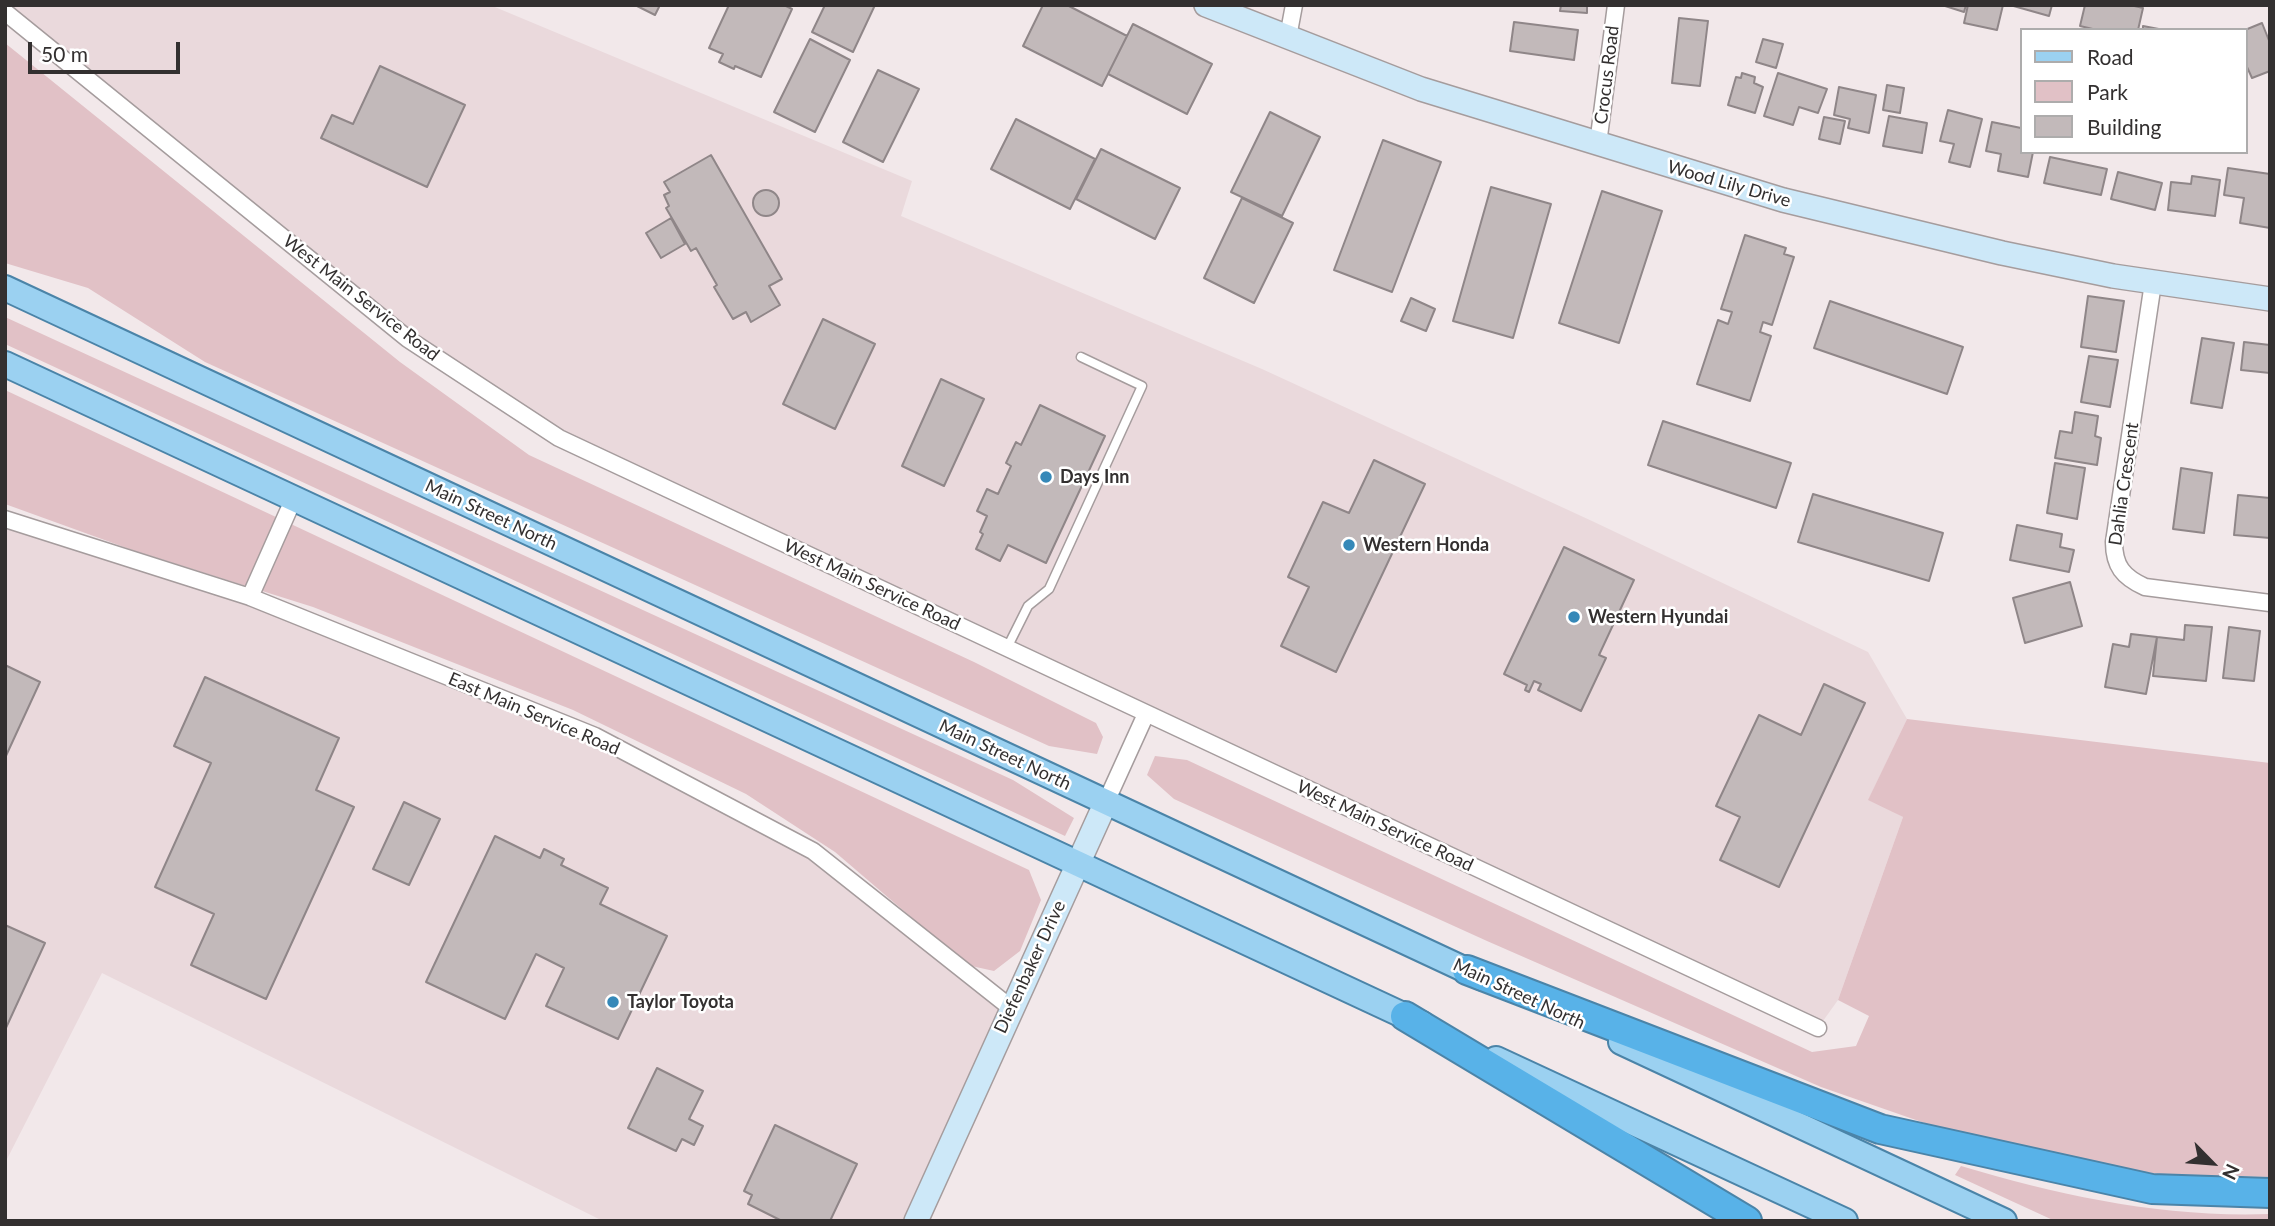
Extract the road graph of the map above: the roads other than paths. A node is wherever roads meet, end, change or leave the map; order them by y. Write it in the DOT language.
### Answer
graph roads {
  1 [pos="1206,5"];
  2 [pos="1294,5"];
  3 [pos="1616,5"];
  4 [pos="5,12"];
  5 [pos="1288,37"];
  6 [pos="1598,144"];
  7 [pos="2153,283"];
  8 [pos="5,288"];
  9 [pos="2270,299"];
  10 [pos="1081,356"];
  11 [pos="5,364"];
  12 [pos="293,498"];
  13 [pos="5,519"];
  14 [pos="250,597"];
  15 [pos="2270,603"];
  16 [pos="1007,648"];
  17 [pos="1146,713"];
  18 [pos="1106,802"];
  19 [pos="1078,862"];
  20 [pos="1467,970"];
  21 [pos="1011,1008"];
  22 [pos="1405,1016"];
  23 [pos="1818,1028"];
  24 [pos="2270,1193"];
  25 [pos="916,1221"];
  26 [pos="1747,1221"];
  27 [pos="1845,1221"];
  28 [pos="2004,1221"];
  1 -- 5 [label="street, Wood Lily Drive"];
  2 -- 5 [label="street"];
  3 -- 6 [label="street, Crocus Road"];
  4 -- 16 [label="street, West Main Service Road"];
  5 -- 6 [label="street, Wood Lily Drive"];
  6 -- 7 [label="street, Wood Lily Drive"];
  7 -- 9 [label="street, Wood Lily Drive"];
  7 -- 15 [label="street, Dahlia Crescent"];
  8 -- 18 [label="main road, Main Street North"];
  10 -- 16 [label="lane"];
  11 -- 12 [label="main road"];
  12 -- 14 [label="street"];
  12 -- 19 [label="main road"];
  13 -- 14 [label="street, East Main Service Road"];
  14 -- 21 [label="street, East Main Service Road"];
  16 -- 17 [label="street, West Main Service Road"];
  17 -- 18 [label="street, Diefenbaker Drive"];
  17 -- 23 [label="street, West Main Service Road"];
  18 -- 19 [label="street, Diefenbaker Drive"];
  18 -- 20 [label="main road, Main Street North"];
  19 -- 21 [label="street, Diefenbaker Drive"];
  19 -- 22 [label="main road"];
  20 -- 24 [label="highway"];
  20 -- 28 [label="main road, Main Street North"];
  21 -- 25 [label="street, Diefenbaker Drive"];
  22 -- 26 [label="highway"];
  22 -- 27 [label="main road"];
}
